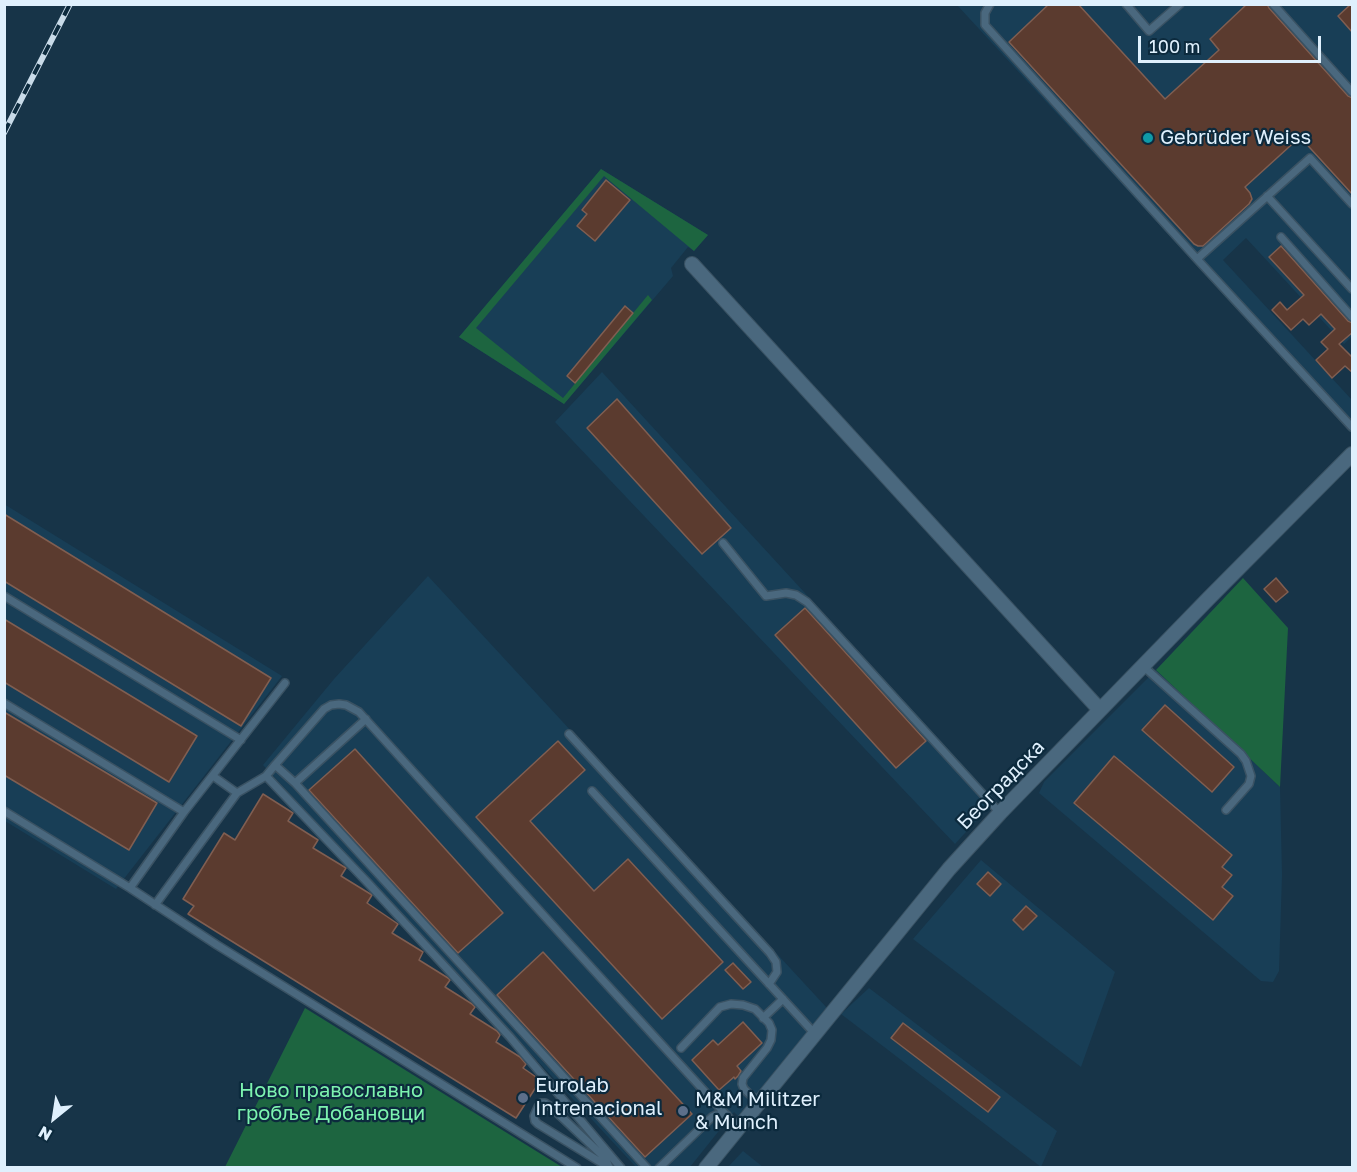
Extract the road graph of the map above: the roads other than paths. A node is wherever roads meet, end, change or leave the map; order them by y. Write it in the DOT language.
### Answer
graph roads {
  1 [pos="990,4"];
  2 [pos="1126,4"];
  3 [pos="1180,4"];
  4 [pos="1273,4"];
  5 [pos="1353,92"];
  6 [pos="1267,196"];
  7 [pos="1353,204"];
  8 [pos="1281,237"];
  9 [pos="1197,259"];
  10 [pos="692,264"];
  11 [pos="1353,289"];
  12 [pos="1353,317"];
  13 [pos="1353,427"];
  14 [pos="1353,454"];
  15 [pos="723,543"];
  16 [pos="4,596"];
  17 [pos="1143,666"];
  18 [pos="285,683"];
  19 [pos="4,703"];
  20 [pos="1100,710"];
  21 [pos="366,719"];
  22 [pos="569,734"];
  23 [pos="241,740"];
  24 [pos="275,765"];
  25 [pos="213,776"];
  26 [pos="266,776"];
  27 [pos="295,783"];
  28 [pos="592,791"];
  29 [pos="237,793"];
  30 [pos="1226,810"];
  31 [pos="4,811"];
  32 [pos="184,812"];
  33 [pos="1000,813"];
  34 [pos="130,888"];
  35 [pos="155,905"];
  36 [pos="769,984"];
  37 [pos="783,999"];
  38 [pos="763,1018"];
  39 [pos="815,1034"];
  40 [pos="681,1048"];
  41 [pos="759,1103"];
  42 [pos="727,1115"];
  43 [pos="739,1129"];
  44 [pos="577,1167"];
  45 [pos="609,1167"];
  46 [pos="621,1167"];
  47 [pos="647,1167"];
  48 [pos="659,1167"];
  49 [pos="706,1167"];
  1 -- 9 [label="lane"];
  2 -- 3 [label="lane"];
  4 -- 5 [label="lane"];
  6 -- 7 [label="lane"];
  6 -- 9 [label="lane"];
  6 -- 11 [label="lane"];
  8 -- 12 [label="lane"];
  9 -- 13 [label="lane"];
  10 -- 20 [label="street"];
  14 -- 17 [label="street, Београдска"];
  15 -- 33 [label="lane"];
  16 -- 23 [label="lane"];
  17 -- 20 [label="street, Београдска"];
  17 -- 30 [label="lane"];
  18 -- 23 [label="lane"];
  19 -- 32 [label="lane"];
  20 -- 33 [label="street, Београдска"];
  21 -- 24 [label="lane"];
  21 -- 27 [label="lane"];
  21 -- 42 [label="lane"];
  22 -- 36 [label="lane"];
  23 -- 25 [label="lane"];
  24 -- 26 [label="lane"];
  24 -- 27 [label="lane"];
  25 -- 29 [label="lane"];
  25 -- 32 [label="lane"];
  26 -- 29 [label="lane"];
  26 -- 46 [label="lane"];
  27 -- 47 [label="lane"];
  28 -- 36 [label="lane"];
  29 -- 35 [label="lane"];
  31 -- 34 [label="lane"];
  32 -- 34 [label="lane"];
  33 -- 39 [label="street, Београдска"];
  34 -- 35 [label="lane"];
  35 -- 44 [label="lane"];
  36 -- 37 [label="lane"];
  37 -- 38 [label="lane"];
  37 -- 39 [label="lane"];
  38 -- 40 [label="lane"];
  38 -- 41 [label="lane"];
  39 -- 41 [label="street, Београдска"];
  41 -- 43 [label="street, Београдска"];
  42 -- 43 [label="lane"];
  42 -- 48 [label="lane"];
  43 -- 49 [label="street, Београдска"];
  45 -- 45 [label="lane"];
}
